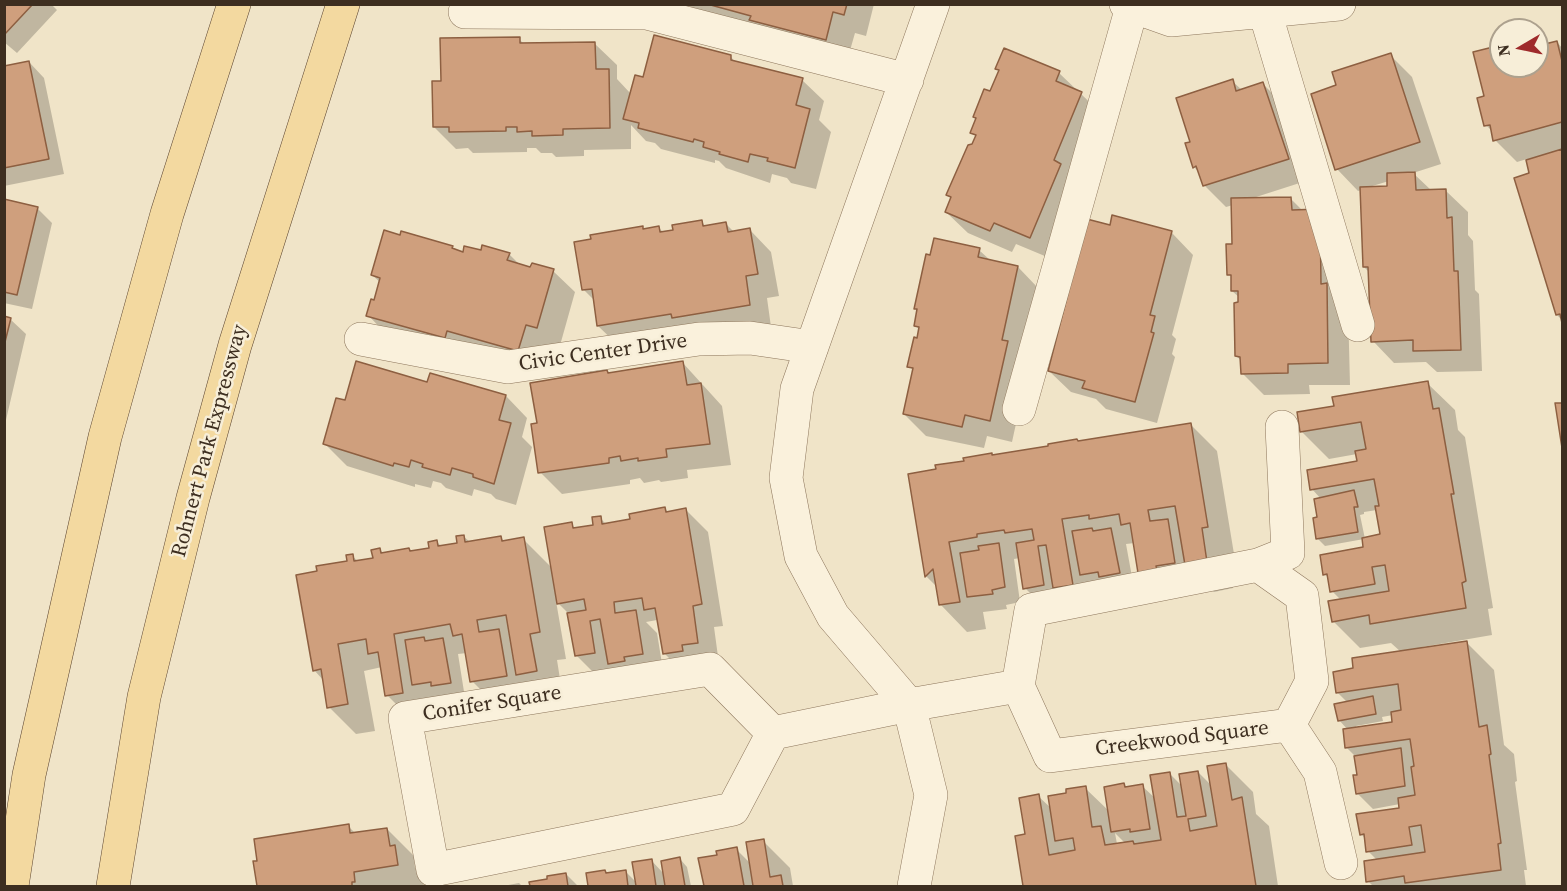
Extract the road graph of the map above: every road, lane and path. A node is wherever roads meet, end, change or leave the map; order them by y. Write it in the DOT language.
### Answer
graph roads {
  1 [pos="234,4"];
  2 [pos="343,4"];
  3 [pos="933,4"];
  4 [pos="1340,4"];
  5 [pos="1129,6"];
  6 [pos="465,12"];
  7 [pos="1173,12"];
  8 [pos="1265,12"];
  9 [pos="907,80"];
  10 [pos="1358,325"];
  11 [pos="361,339"];
  12 [pos="812,347"];
  13 [pos="1019,409"];
  14 [pos="1282,427"];
  15 [pos="1258,565"];
  16 [pos="1018,686"];
  17 [pos="909,705"];
  18 [pos="1289,725"];
  19 [pos="773,733"];
  20 [pos="1341,863"];
  21 [pos="12,886"];
  22 [pos="113,886"];
  23 [pos="914,886"];
  1 -- 21 [label="main road"];
  2 -- 22 [label="main road, Rohnert Park Expressway"];
  3 -- 9 [label="street"];
  4 -- 8 [label="street"];
  5 -- 7 [label="street"];
  5 -- 13 [label="street"];
  6 -- 9 [label="street"];
  7 -- 8 [label="street"];
  8 -- 10 [label="street"];
  9 -- 12 [label="street"];
  11 -- 12 [label="street, Civic Center Drive"];
  12 -- 17 [label="street"];
  14 -- 15 [label="street"];
  15 -- 16 [label="street"];
  15 -- 18 [label="street, Creekwood Square"];
  16 -- 17 [label="street"];
  16 -- 18 [label="street, Creekwood Square"];
  17 -- 19 [label="street"];
  17 -- 23 [label="street"];
  18 -- 20 [label="street"];
  19 -- 19 [label="street, Conifer Square"];
}
